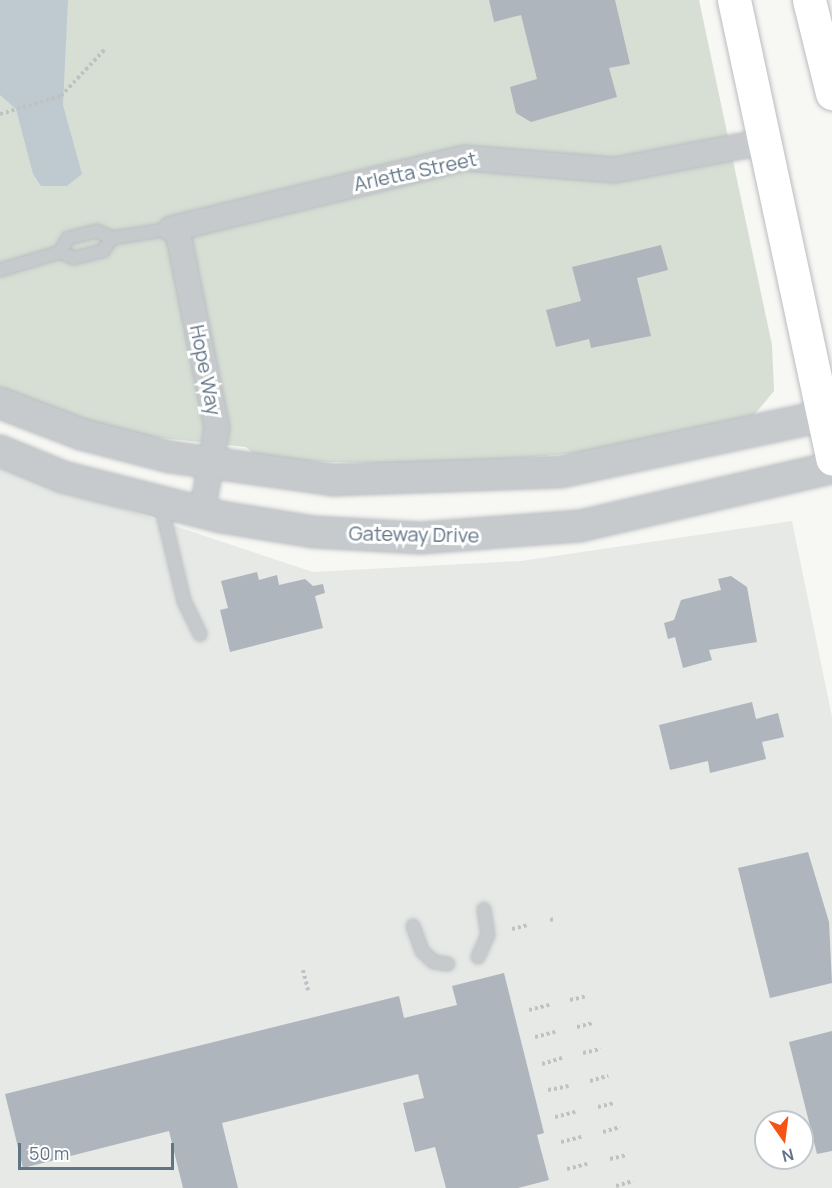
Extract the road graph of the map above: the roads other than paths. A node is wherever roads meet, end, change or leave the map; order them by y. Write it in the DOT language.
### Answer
graph roads {
  1 [pos="734,0"];
  2 [pos="809,0"];
  3 [pos="832,93"];
  4 [pos="769,141"];
  5 [pos="174,229"];
  6 [pos="112,238"];
  7 [pos="60,252"];
  8 [pos="0,270"];
  9 [pos="0,403"];
  10 [pos="828,415"];
  11 [pos="0,451"];
  12 [pos="832,459"];
  13 [pos="212,466"];
  14 [pos="832,468"];
  15 [pos="161,504"];
  16 [pos="202,513"];
  17 [pos="200,634"];
  18 [pos="484,909"];
  19 [pos="413,926"];
  20 [pos="478,957"];
  21 [pos="448,964"];
  1 -- 4 [label="main road"];
  2 -- 3 [label="main road"];
  4 -- 5 [label="street, Arletta Street"];
  4 -- 10 [label="main road"];
  5 -- 6 [label="lane"];
  5 -- 13 [label="street, Hope Way"];
  6 -- 7 [label="lane"];
  6 -- 7 [label="lane"];
  7 -- 8 [label="lane"];
  9 -- 13 [label="street"];
  10 -- 12 [label="main road"];
  10 -- 13 [label="street"];
  11 -- 15 [label="street, Gateway Drive"];
  13 -- 16 [label="street, Hope Way"];
  14 -- 16 [label="street, Gateway Drive"];
  15 -- 16 [label="street, Gateway Drive"];
  15 -- 17 [label="lane"];
  18 -- 20 [label="lane"];
  19 -- 21 [label="lane"];
}
